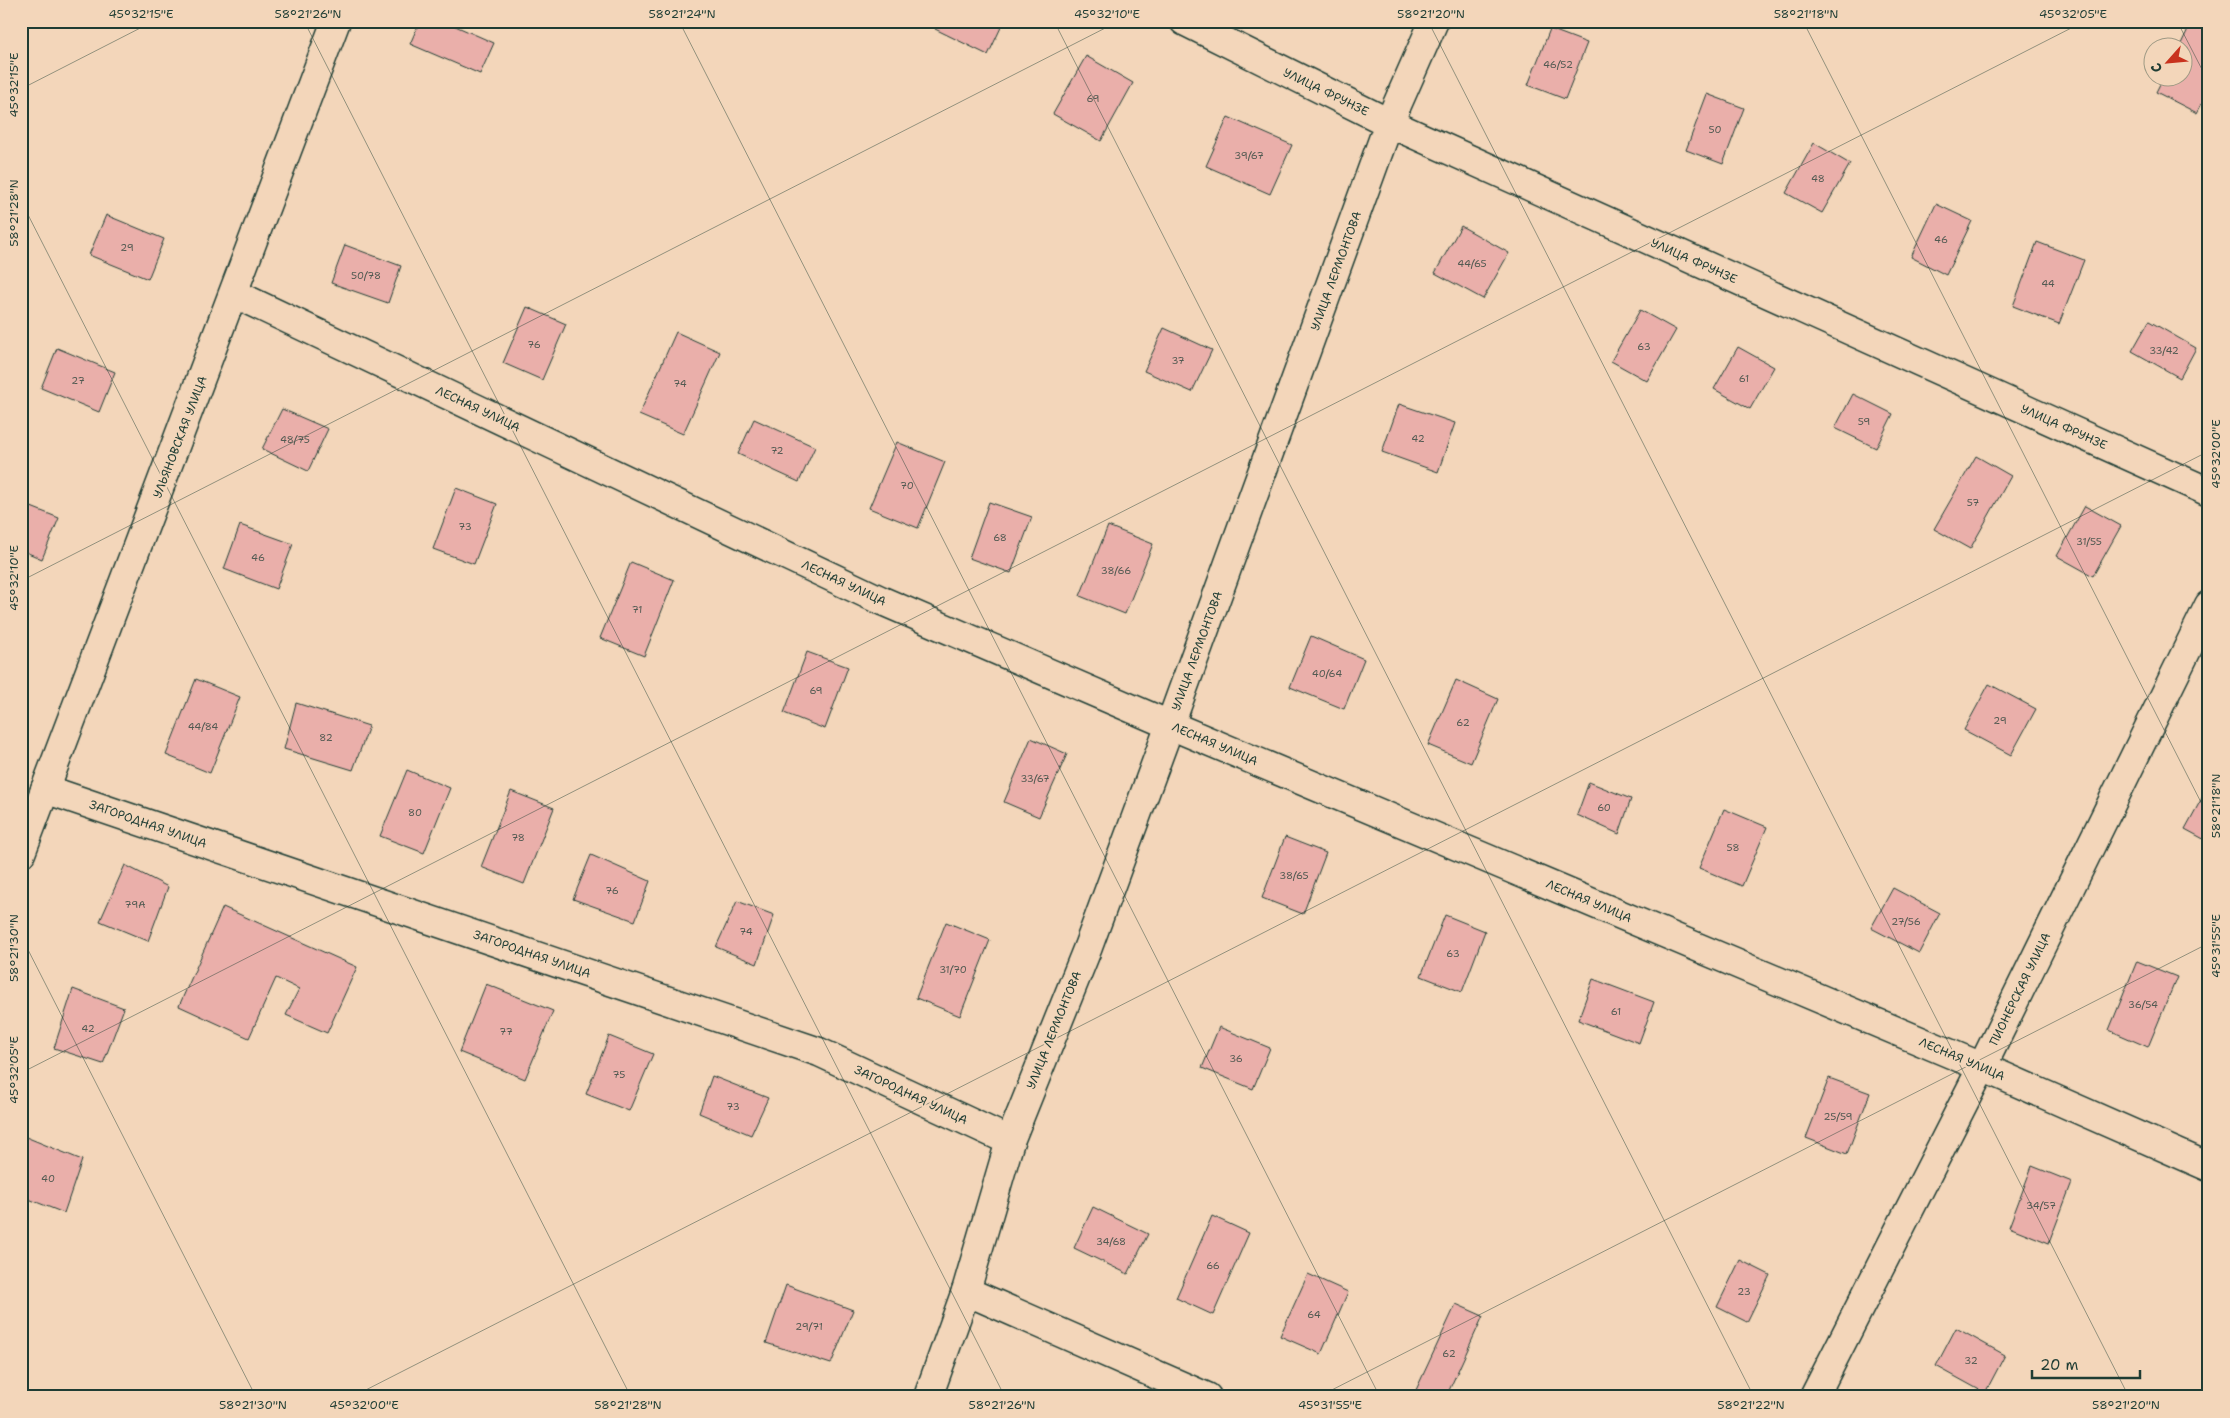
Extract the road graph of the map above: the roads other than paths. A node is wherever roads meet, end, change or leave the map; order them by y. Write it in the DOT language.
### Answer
graph roads {
  1 [pos="336,21"];
  2 [pos="1184,21"];
  3 [pos="1434,21"];
  4 [pos="1389,123"];
  5 [pos="234,294"];
  6 [pos="2209,492"];
  7 [pos="2209,605"];
  8 [pos="1170,725"];
  9 [pos="45,789"];
  10 [pos="21,853"];
  11 [pos="1982,1067"];
  12 [pos="1010,1142"];
  13 [pos="2209,1167"];
  14 [pos="966,1291"];
  15 [pos="928,1397"];
  16 [pos="1207,1397"];
  17 [pos="1814,1397"];
  1 -- 5 [label="street, УЛЬЯНОВСКАЯ УЛИЦА"];
  2 -- 4 [label="street, УЛИЦА ФРУНЗЕ"];
  3 -- 4 [label="street, УЛИЦА ЛЕРМОНТОВА"];
  4 -- 6 [label="street, УЛИЦА ФРУНЗЕ"];
  4 -- 8 [label="street, УЛИЦА ЛЕРМОНТОВА"];
  5 -- 8 [label="street, ЛЕСНАЯ УЛИЦА"];
  5 -- 9 [label="street, УЛЬЯНОВСКАЯ УЛИЦА"];
  7 -- 11 [label="street, ПИОНЕРСКАЯ УЛИЦА"];
  8 -- 11 [label="street, ЛЕСНАЯ УЛИЦА"];
  8 -- 12 [label="street, УЛИЦА ЛЕРМОНТОВА"];
  9 -- 10 [label="street, УЛЬЯНОВСКАЯ УЛИЦА"];
  9 -- 12 [label="street, ЗАГОРОДНАЯ УЛИЦА"];
  11 -- 13 [label="street, ЛЕСНАЯ УЛИЦА"];
  11 -- 17 [label="street, ПИОНЕРСКАЯ УЛИЦА"];
  12 -- 14 [label="street, УЛИЦА ЛЕРМОНТОВА"];
  14 -- 15 [label="street, УЛИЦА ЛЕРМОНТОВА"];
  14 -- 16 [label="street"];
}
